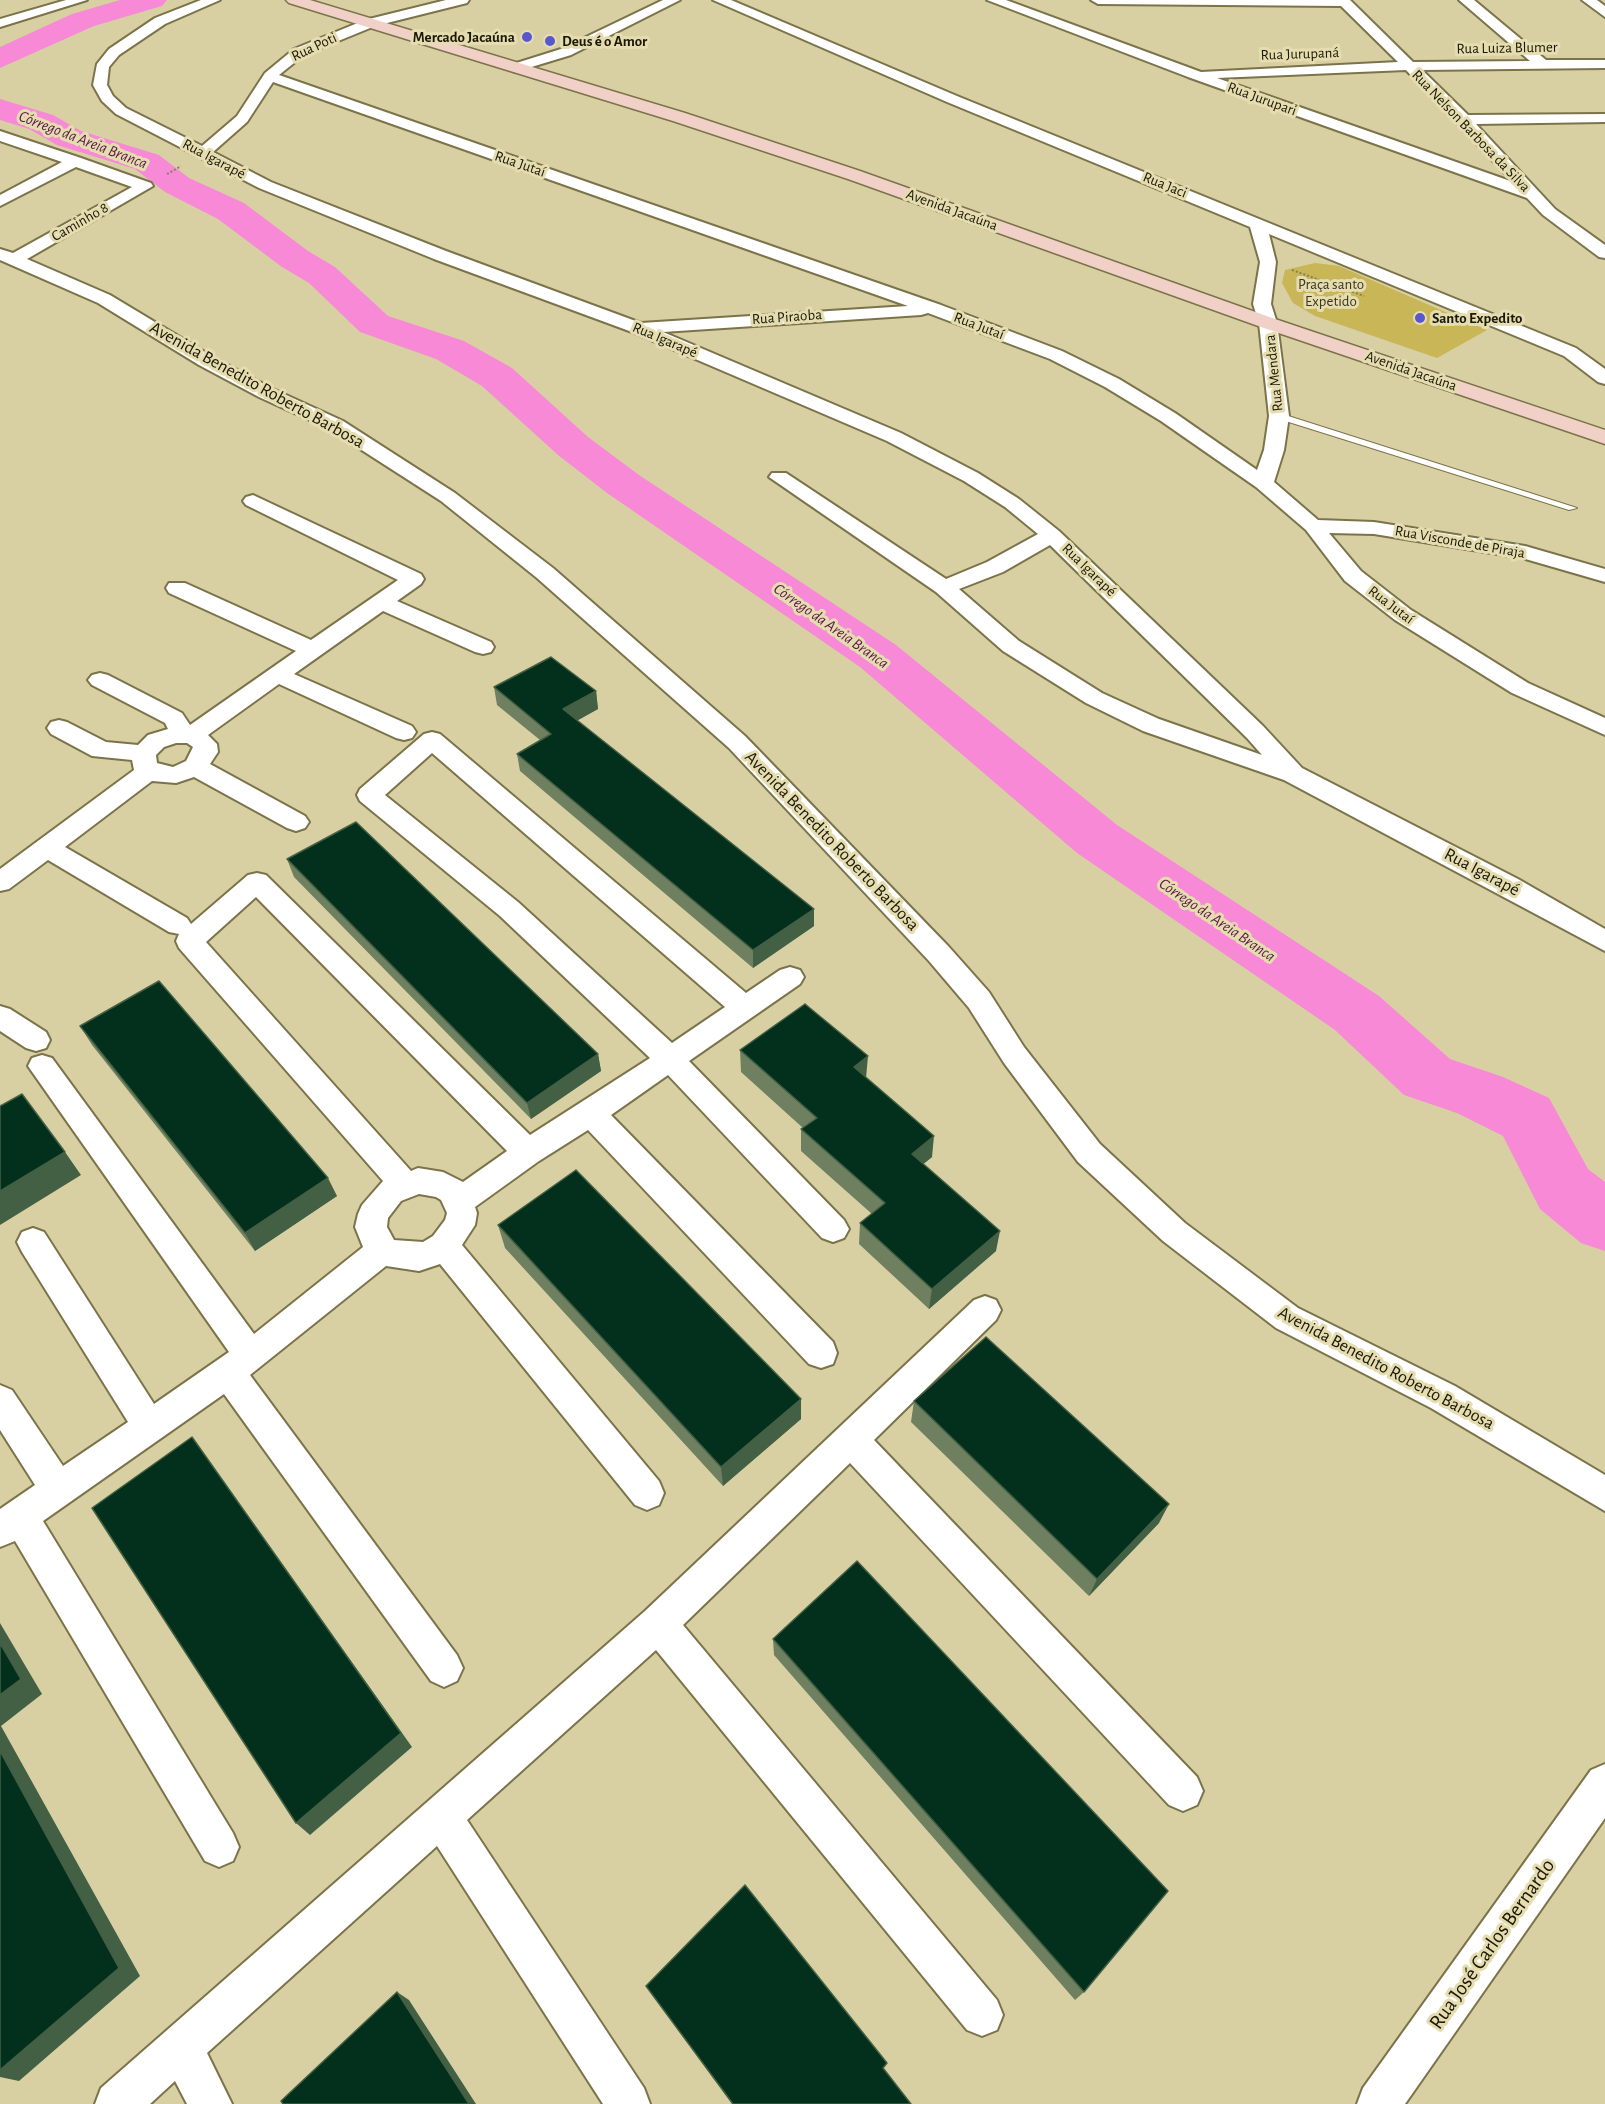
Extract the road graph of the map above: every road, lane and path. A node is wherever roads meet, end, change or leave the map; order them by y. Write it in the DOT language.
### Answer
graph roads {
  1 [pos="80,0"];
  2 [pos="213,0"];
  3 [pos="294,0"];
  4 [pos="338,0"];
  5 [pos="462,0"];
  6 [pos="673,0"];
  7 [pos="720,0"];
  8 [pos="994,0"];
  9 [pos="1098,0"];
  10 [pos="1466,0"];
  11 [pos="1589,0"];
  12 [pos="1344,1"];
  13 [pos="1605,13"];
  14 [pos="398,17"];
  15 [pos="0,23"];
  16 [pos="370,23"];
  17 [pos="542,60"];
  18 [pos="1541,63"];
  19 [pos="1605,64"];
  20 [pos="1409,66"];
  21 [pos="515,68"];
  22 [pos="1193,74"];
  23 [pos="270,76"];
  24 [pos="1603,119"];
  25 [pos="1464,120"];
  26 [pos="2,138"];
  27 [pos="1489,148"];
  28 [pos="203,153"];
  29 [pos="1434,160"];
  30 [pos="76,161"];
  31 [pos="1531,194"];
  32 [pos="0,201"];
  33 [pos="1257,223"];
  34 [pos="1306,243"];
  35 [pos="1605,253"];
  36 [pos="8,257"];
  37 [pos="1268,262"];
  38 [pos="1322,280"];
  39 [pos="1304,291"];
  40 [pos="1364,296"];
  41 [pos="935,309"];
  42 [pos="1265,314"];
  43 [pos="638,328"];
  44 [pos="1605,378"];
  45 [pos="1279,416"];
  46 [pos="1605,417"];
  47 [pos="1605,437"];
  48 [pos="779,477"];
  49 [pos="1263,483"];
  50 [pos="253,501"];
  51 [pos="1572,508"];
  52 [pos="1313,526"];
  53 [pos="1052,535"];
  54 [pos="1605,576"];
  55 [pos="944,587"];
  56 [pos="177,588"];
  57 [pos="380,601"];
  58 [pos="483,647"];
  59 [pos="314,650"];
  60 [pos="278,675"];
  61 [pos="100,680"];
  62 [pos="1605,727"];
  63 [pos="59,728"];
  64 [pos="404,732"];
  65 [pos="188,734"];
  66 [pos="146,762"];
  67 [pos="195,767"];
  68 [pos="1293,774"];
  69 [pos="296,822"];
  70 [pos="46,847"];
  71 [pos="0,882"];
  72 [pos="178,925"];
  73 [pos="1605,941"];
  74 [pos="790,977"];
  75 [pos="746,1009"];
  76 [pos="0,1017"];
  77 [pos="671,1060"];
  78 [pos="591,1113"];
  79 [pos="528,1152"];
  80 [pos="404,1184"];
  81 [pos="459,1202"];
  82 [pos="833,1229"];
  83 [pos="33,1242"];
  84 [pos="444,1246"];
  85 [pos="383,1250"];
  86 [pos="985,1310"];
  87 [pos="821,1353"];
  88 [pos="239,1364"];
  89 [pos="0,1401"];
  90 [pos="150,1427"];
  91 [pos="851,1440"];
  92 [pos="59,1491"];
  93 [pos="647,1493"];
  94 [pos="1605,1494"];
  95 [pos="10,1523"];
  96 [pos="658,1624"];
  97 [pos="444,1668"];
  98 [pos="1605,1784"];
  99 [pos="1183,1791"];
  100 [pos="441,1816"];
  101 [pos="219,1847"];
  102 [pos="982,2015"];
  103 [pos="181,2047"];
  104 [pos="117,2104"];
  105 [pos="210,2104"];
  106 [pos="628,2104"];
  107 [pos="1379,2104"];
  1 -- 15 [label="street"];
  2 -- 28 [label="street, Rua Igarapé"];
  3 -- 16 [label="street, Avenida Jacaúna"];
  4 -- 14 [label="street, Avenida Jacaúna"];
  5 -- 14 [label="street, Rua Poti"];
  6 -- 17 [label="street"];
  7 -- 33 [label="street, Rua Jaci"];
  8 -- 22 [label="street, Rua Jurupari"];
  9 -- 12 [label="street"];
  10 -- 18 [label="street"];
  11 -- 13 [label="street"];
  12 -- 20 [label="street, Rua Nelson Barbosa da Silva"];
  14 -- 16 [label="street, Rua Poti"];
  14 -- 17 [label="street, Avenida Jacaúna"];
  16 -- 21 [label="street, Avenida Jacaúna"];
  16 -- 23 [label="street, Rua Poti"];
  17 -- 21 [label="street"];
  17 -- 42 [label="street, Avenida Jacaúna"];
  18 -- 19 [label="street, Rua Luiza Blumer"];
  18 -- 20 [label="street, Rua Luiza Blumer"];
  20 -- 22 [label="street, Rua Jurupaná"];
  20 -- 25 [label="street, Rua Nelson Barbosa da Silva"];
  21 -- 42 [label="street, Avenida Jacaúna"];
  22 -- 29 [label="street, Rua Jurupari"];
  23 -- 28 [label="street, Rua Poti"];
  23 -- 41 [label="street, Rua Jutaí"];
  24 -- 25 [label="street"];
  25 -- 27 [label="street, Rua Nelson Barbosa da Silva"];
  26 -- 30 [label="street"];
  27 -- 29 [label="street"];
  27 -- 31 [label="street, Rua Nelson Barbosa da Silva"];
  28 -- 43 [label="street, Rua Igarapé"];
  29 -- 31 [label="street, Rua Jurupari"];
  30 -- 32 [label="street"];
  30 -- 36 [label="street, Caminho 8"];
  31 -- 35 [label="street, Rua Nelson Barbosa da Silva"];
  33 -- 34 [label="street, Rua Jaci"];
  33 -- 37 [label="street, Rua Mendara"];
  34 -- 37 [label="street"];
  34 -- 44 [label="street, Rua Jaci"];
  36 -- 94 [label="street, Avenida Benedito Roberto Barbosa"];
  37 -- 38 [label="path"];
  37 -- 42 [label="street, Rua Mendara"];
  38 -- 39 [label="path"];
  38 -- 40 [label="path"];
  41 -- 43 [label="street, Rua Piraoba"];
  41 -- 49 [label="street, Rua Jutaí"];
  42 -- 45 [label="street, Rua Mendara"];
  42 -- 46 [label="street, Avenida Jacaúna"];
  42 -- 47 [label="street, Avenida Jacaúna"];
  43 -- 53 [label="street, Rua Igarapé"];
  45 -- 49 [label="street, Rua Mendara"];
  45 -- 51 [label="lane"];
  48 -- 55 [label="street, Rua Igarapé"];
  49 -- 52 [label="street, Rua Jutaí"];
  50 -- 57 [label="street"];
  52 -- 54 [label="street, Rua Visconde de Piraja"];
  52 -- 62 [label="street, Rua Jutaí"];
  53 -- 55 [label="street"];
  53 -- 68 [label="street, Rua Igarapé"];
  55 -- 68 [label="street, Rua Igarapé"];
  56 -- 59 [label="street"];
  57 -- 58 [label="street"];
  57 -- 59 [label="street"];
  59 -- 60 [label="street"];
  60 -- 64 [label="street"];
  60 -- 65 [label="street"];
  61 -- 65 [label="street"];
  63 -- 66 [label="street"];
  65 -- 66 [label="street"];
  65 -- 67 [label="street"];
  66 -- 67 [label="street"];
  66 -- 70 [label="street"];
  67 -- 69 [label="street"];
  68 -- 73 [label="street, Rua Igarapé"];
  70 -- 71 [label="street"];
  70 -- 72 [label="street"];
  74 -- 75 [label="street"];
  75 -- 77 [label="street"];
  75 -- 77 [label="street"];
  76 -- 88 [label="street"];
  77 -- 78 [label="street"];
  77 -- 82 [label="street"];
  78 -- 79 [label="street"];
  78 -- 87 [label="street"];
  79 -- 80 [label="street"];
  79 -- 81 [label="street"];
  80 -- 81 [label="street"];
  80 -- 85 [label="street"];
  81 -- 84 [label="street"];
  83 -- 90 [label="street"];
  84 -- 85 [label="street"];
  84 -- 93 [label="street"];
  85 -- 88 [label="street"];
  86 -- 91 [label="street"];
  88 -- 90 [label="street"];
  88 -- 97 [label="street"];
  89 -- 92 [label="street"];
  90 -- 92 [label="street"];
  91 -- 96 [label="street"];
  91 -- 99 [label="street"];
  92 -- 95 [label="street"];
  95 -- 101 [label="street"];
  96 -- 100 [label="street"];
  96 -- 102 [label="street"];
  98 -- 107 [label="street, Rua José Carlos Bernardo"];
  100 -- 103 [label="street"];
  100 -- 106 [label="street"];
  103 -- 104 [label="street"];
  103 -- 105 [label="street"];
}
